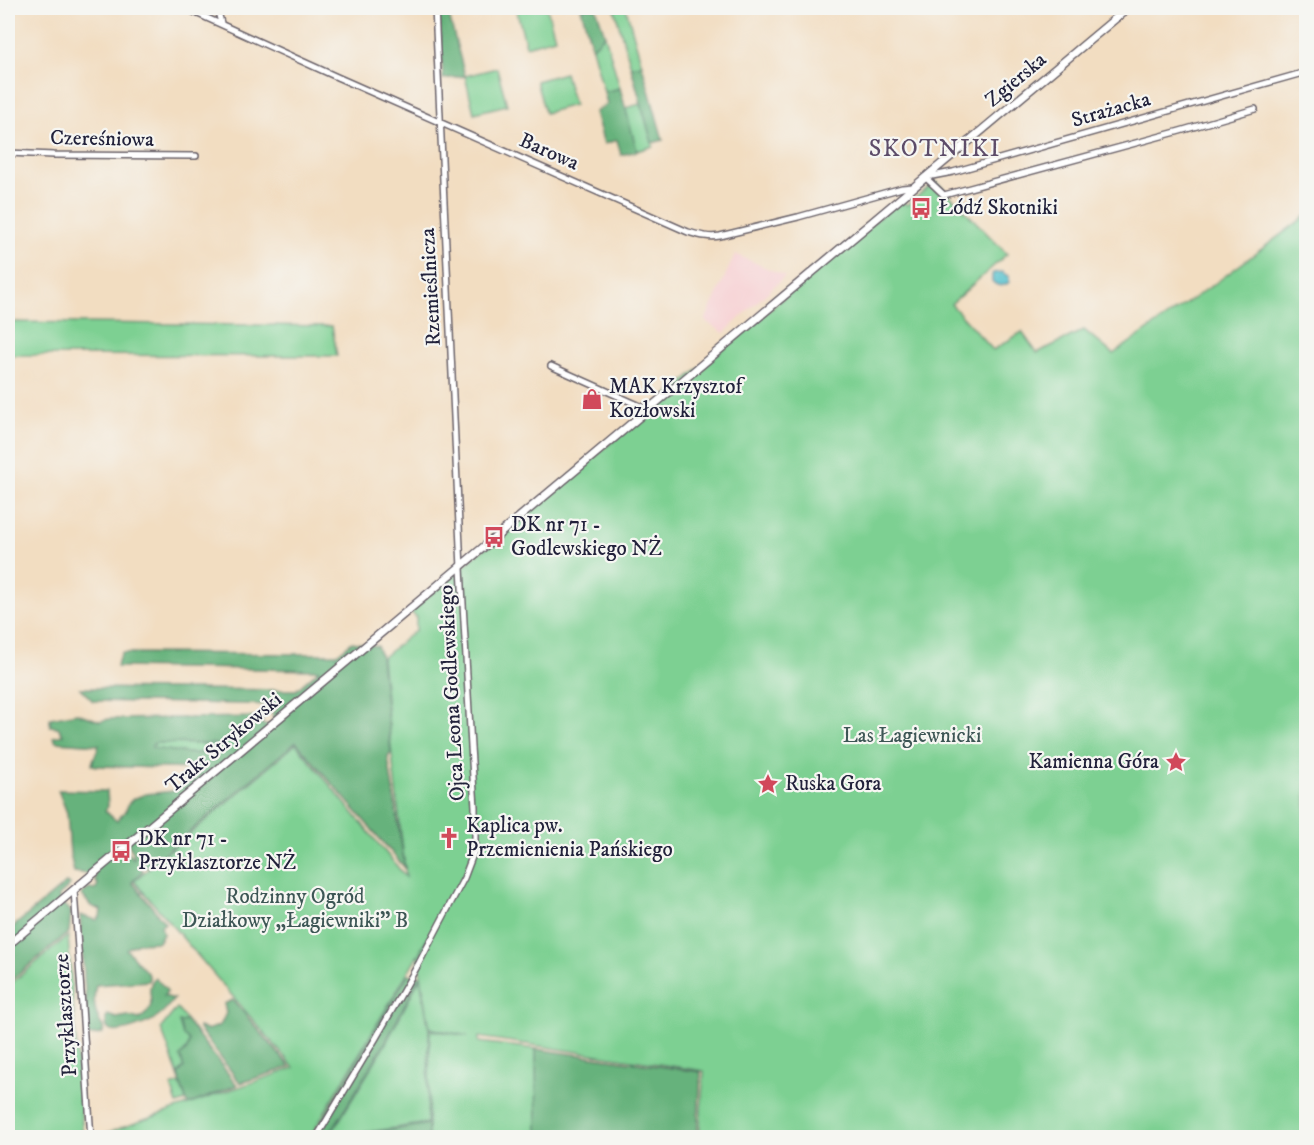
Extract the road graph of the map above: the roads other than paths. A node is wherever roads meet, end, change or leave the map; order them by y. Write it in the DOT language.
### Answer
graph roads {
  1 [pos="185,8"];
  2 [pos="217,8"];
  3 [pos="435,8"];
  4 [pos="1128,8"];
  5 [pos="221,24"];
  6 [pos="1306,72"];
  7 [pos="1255,109"];
  8 [pos="441,122"];
  9 [pos="8,153"];
  10 [pos="196,156"];
  11 [pos="925,177"];
  12 [pos="913,187"];
  13 [pos="551,366"];
  14 [pos="647,409"];
  15 [pos="461,565"];
  16 [pos="74,890"];
  17 [pos="8,945"];
  18 [pos="91,1137"];
  19 [pos="315,1137"];
  1 -- 5 [label="street, Barowa"];
  2 -- 5 [label="street"];
  3 -- 8 [label="street, Rzemieślnicza"];
  4 -- 11 [label="main road, Zgierska"];
  5 -- 8 [label="street, Barowa"];
  6 -- 11 [label="street, Strażacka"];
  7 -- 11 [label="street"];
  8 -- 12 [label="street, Barowa"];
  8 -- 15 [label="street, Rzemieślnicza"];
  9 -- 10 [label="street, Czereśniowa"];
  11 -- 12 [label="main road, Zgierska"];
  12 -- 14 [label="main road, Zgierska"];
  13 -- 14 [label="street"];
  14 -- 15 [label="main road, Trakt Strykowski"];
  15 -- 16 [label="main road, Trakt Strykowski"];
  15 -- 19 [label="street, Ojca Leona Godlewskiego"];
  16 -- 17 [label="main road, Trakt Strykowski"];
  16 -- 18 [label="street, Przyklasztorze"];
}
